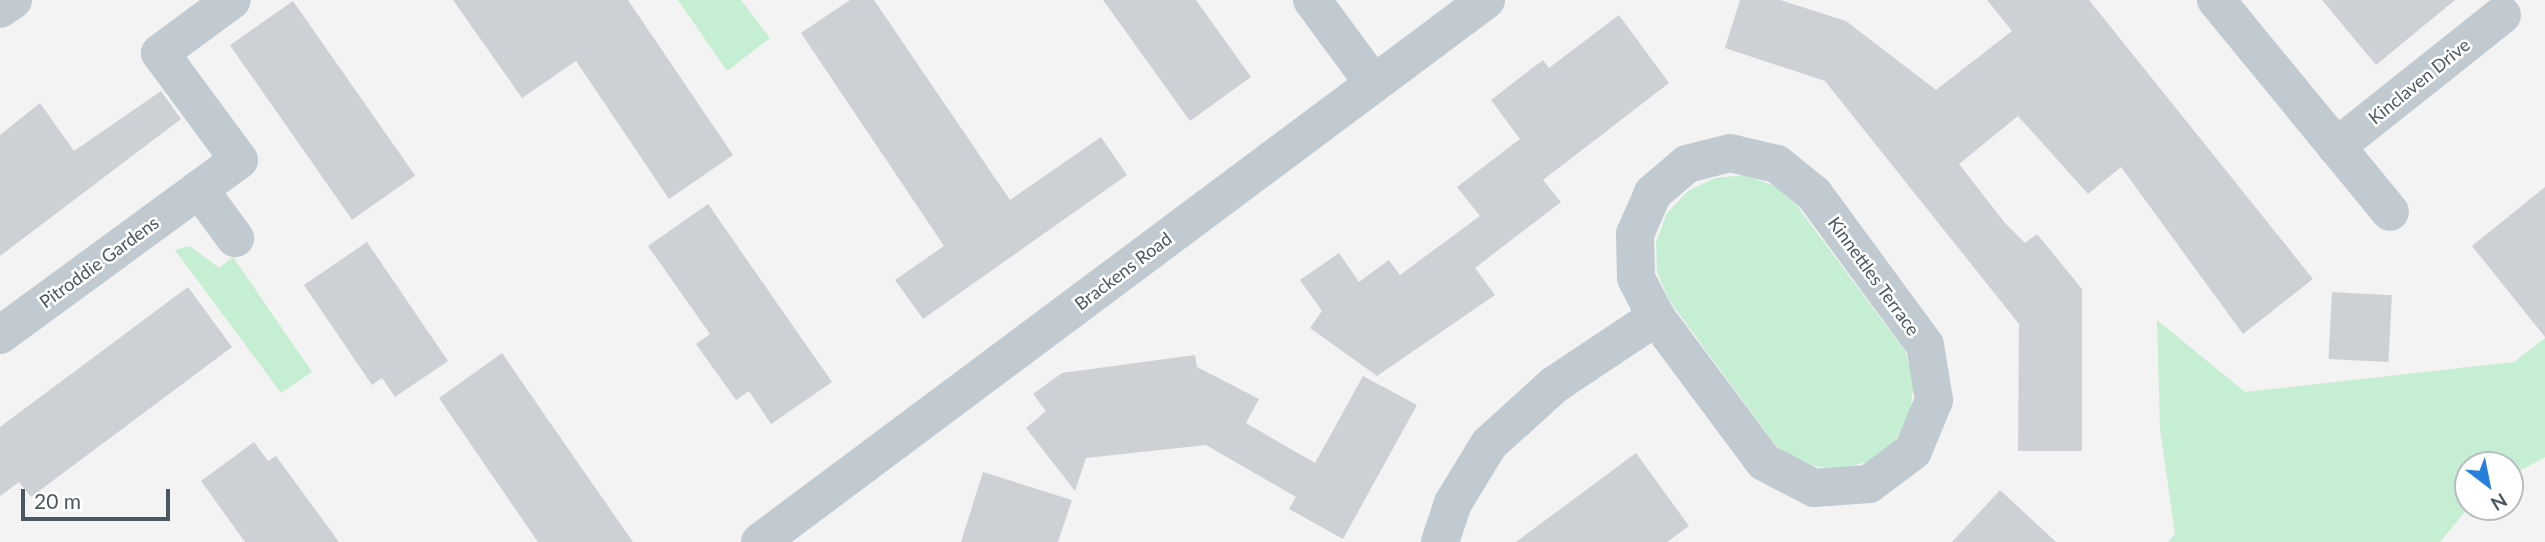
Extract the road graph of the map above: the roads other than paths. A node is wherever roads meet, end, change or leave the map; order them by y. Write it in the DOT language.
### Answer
graph roads {
  1 [pos="13,0"];
  2 [pos="232,0"];
  3 [pos="1312,0"];
  4 [pos="1486,0"];
  5 [pos="2216,0"];
  6 [pos="0,9"];
  7 [pos="2502,15"];
  8 [pos="1374,85"];
  9 [pos="2336,147"];
  10 [pos="199,188"];
  11 [pos="2389,212"];
  12 [pos="235,238"];
  13 [pos="1657,317"];
  14 [pos="0,335"];
  15 [pos="760,542"];
  16 [pos="1440,542"];
  1 -- 6 [label="street"];
  2 -- 10 [label="street, Pitroddie Gardens"];
  3 -- 8 [label="street"];
  4 -- 8 [label="street, Brackens Road"];
  5 -- 9 [label="street"];
  7 -- 9 [label="street, Kinclaven Drive"];
  8 -- 15 [label="street, Brackens Road"];
  9 -- 11 [label="street"];
  10 -- 12 [label="street"];
  10 -- 14 [label="street, Pitroddie Gardens"];
  13 -- 13 [label="street, Kinnettles Terrace"];
  13 -- 16 [label="street"];
}
